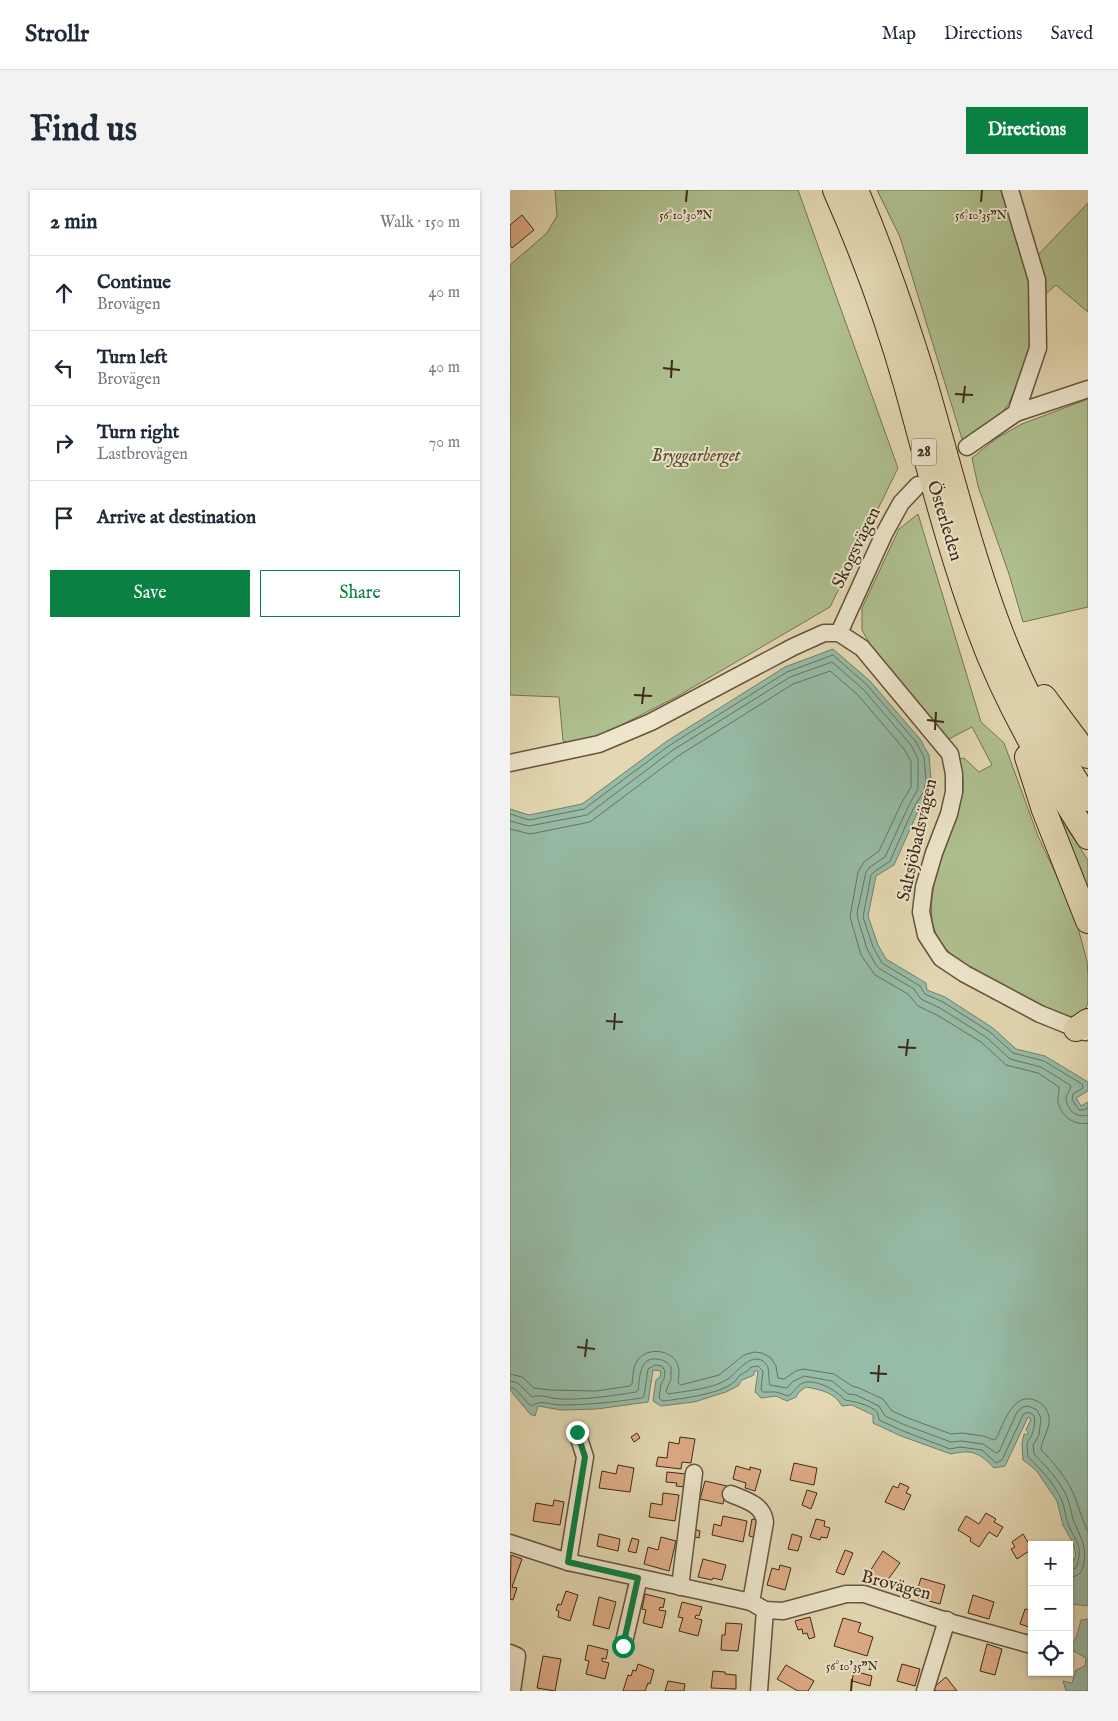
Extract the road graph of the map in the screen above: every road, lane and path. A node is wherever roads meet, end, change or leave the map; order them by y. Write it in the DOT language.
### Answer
graph roads {
  1 [pos="835,190"];
  2 [pos="856,190"];
  3 [pos="1010,190"];
  4 [pos="1088,389"];
  5 [pos="1016,413"];
  6 [pos="967,447"];
  7 [pos="918,485"];
  8 [pos="998,626"];
  9 [pos="839,633"];
  10 [pos="1015,711"];
  11 [pos="1088,756"];
  12 [pos="510,763"];
  13 [pos="1088,799"];
  14 [pos="1088,837"];
  15 [pos="1088,921"];
  16 [pos="1084,1028"];
  17 [pos="577,1432"];
  18 [pos="694,1473"];
  19 [pos="731,1494"];
  20 [pos="510,1543"];
  21 [pos="568,1562"];
  22 [pos="638,1578"];
  23 [pos="680,1587"];
  24 [pos="751,1602"];
  25 [pos="765,1610"];
  26 [pos="947,1620"];
  27 [pos="1028,1644"];
  28 [pos="623,1646"];
  29 [pos="510,1653"];
  30 [pos="512,1691"];
  31 [pos="759,1691"];
  32 [pos="925,1691"];
  1 -- 10 [label="highway, Österleden / 28"];
  2 -- 8 [label="highway, Österleden / 28"];
  3 -- 5 [label="street"];
  4 -- 5 [label="street"];
  5 -- 6 [label="street"];
  7 -- 9 [label="street, Skogsvägen"];
  8 -- 11 [label="highway"];
  8 -- 13 [label="highway, Österleden / 28"];
  9 -- 12 [label="street"];
  9 -- 16 [label="street, Saltsjöbadsvägen"];
  10 -- 14 [label="highway, Österleden / 28"];
  10 -- 15 [label="highway"];
  17 -- 21 [label="street"];
  18 -- 23 [label="street"];
  19 -- 24 [label="street"];
  20 -- 21 [label="street"];
  21 -- 22 [label="street"];
  22 -- 23 [label="street"];
  22 -- 28 [label="street"];
  23 -- 24 [label="street"];
  24 -- 25 [label="street"];
  25 -- 26 [label="street, Brovägen"];
  25 -- 31 [label="street"];
  26 -- 27 [label="street, Brovägen"];
  26 -- 32 [label="street"];
  29 -- 30 [label="street"];
}
